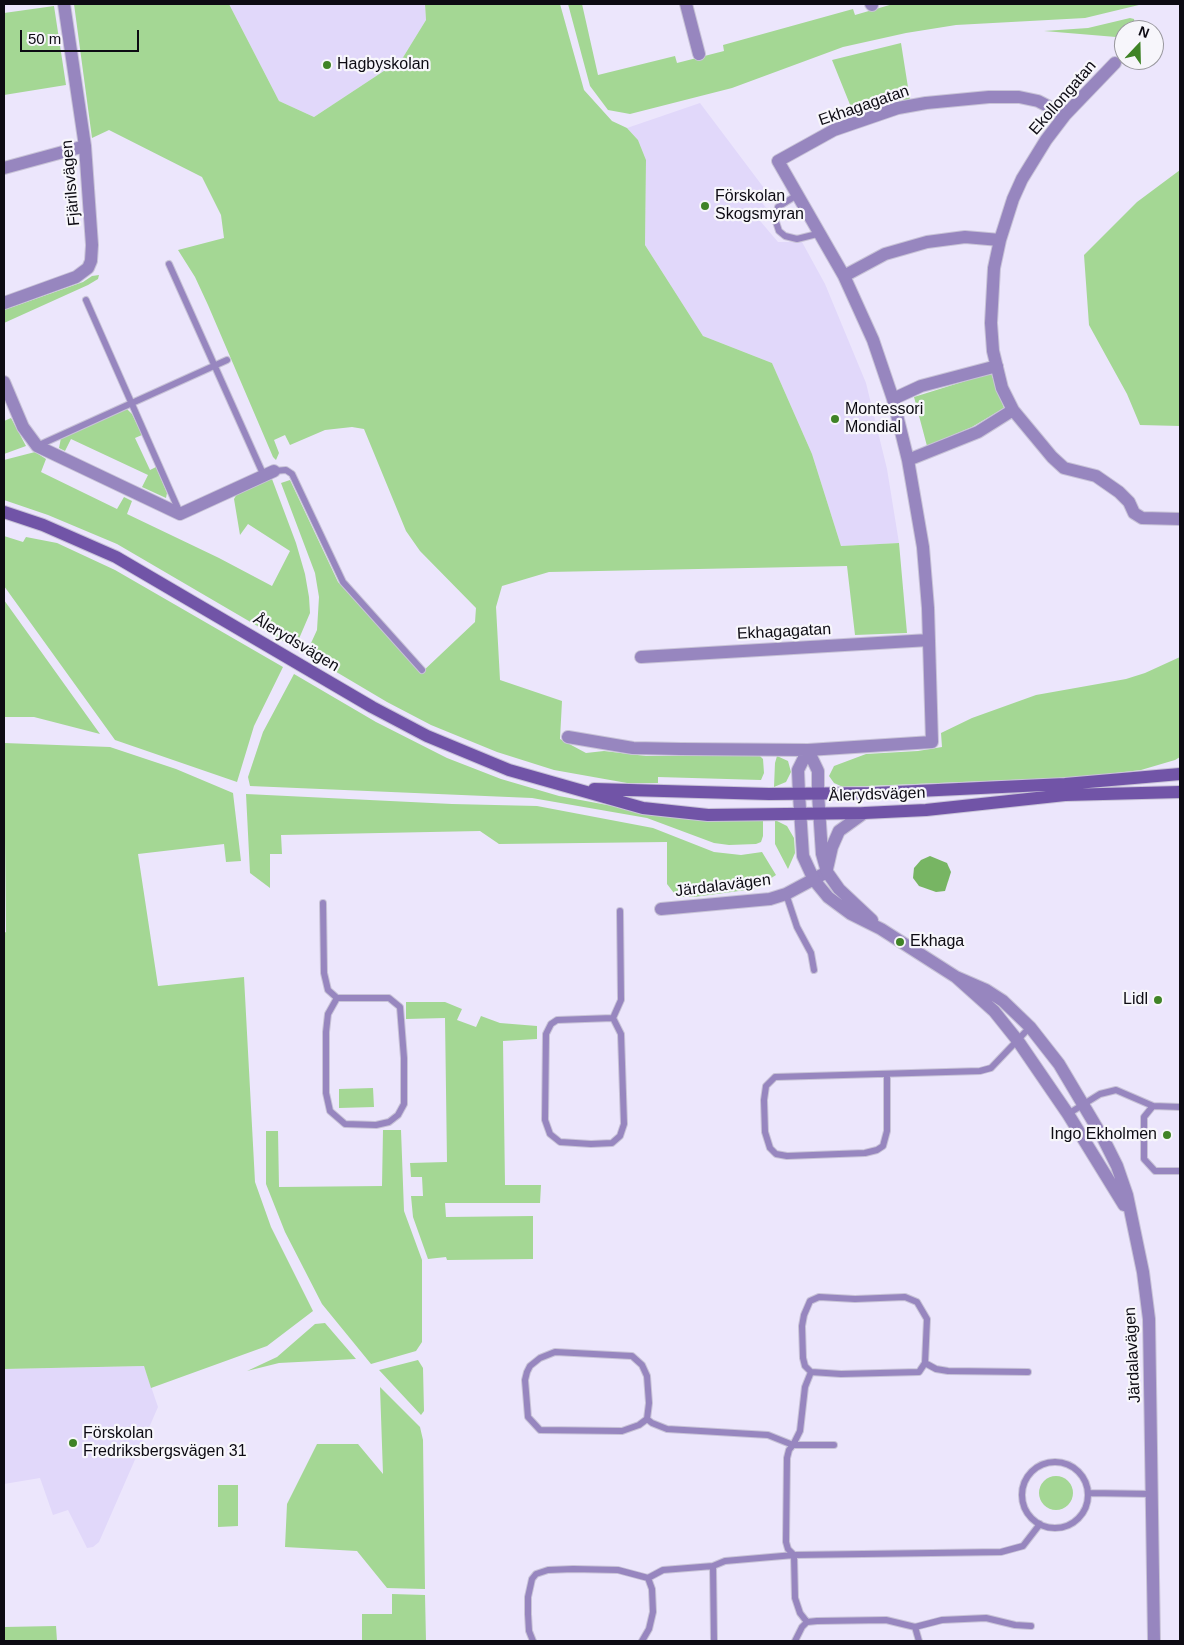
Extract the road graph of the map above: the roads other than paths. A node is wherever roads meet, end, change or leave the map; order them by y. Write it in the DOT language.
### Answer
graph roads {
  1 [pos="64,4"];
  2 [pos="686,4"];
  3 [pos="699,54"];
  4 [pos="1114,64"];
  5 [pos="1065,116"];
  6 [pos="85,146"];
  7 [pos="4,168"];
  8 [pos="797,194"];
  9 [pos="821,233"];
  10 [pos="1000,240"];
  11 [pos="169,264"];
  12 [pos="844,276"];
  13 [pos="86,300"];
  14 [pos="4,303"];
  15 [pos="227,360"];
  16 [pos="215,366"];
  17 [pos="997,366"];
  18 [pos="4,382"];
  19 [pos="893,399"];
  20 [pos="131,403"];
  21 [pos="1013,410"];
  22 [pos="37,446"];
  23 [pos="908,460"];
  24 [pos="269,474"];
  25 [pos="4,512"];
  26 [pos="180,514"];
  27 [pos="1180,519"];
  28 [pos="929,640"];
  29 [pos="641,656"];
  30 [pos="422,670"];
  31 [pos="568,737"];
  32 [pos="808,750"];
  33 [pos="1178,772"];
  34 [pos="577,789"];
  35 [pos="1180,792"];
  36 [pos="818,793"];
  37 [pos="799,794"];
  38 [pos="818,812"];
  39 [pos="800,813"];
  40 [pos="864,813"];
  41 [pos="827,872"];
  42 [pos="814,880"];
  43 [pos="786,894"];
  44 [pos="324,903"];
  45 [pos="661,909"];
  46 [pos="620,911"];
  47 [pos="881,929"];
  48 [pos="814,970"];
  49 [pos="956,977"];
  50 [pos="337,998"];
  51 [pos="613,1018"];
  52 [pos="1030,1027"];
  53 [pos="1018,1041"];
  54 [pos="888,1074"];
  55 [pos="1084,1104"];
  56 [pos="1153,1106"];
  57 [pos="1180,1107"];
  58 [pos="1068,1114"];
  59 [pos="1180,1171"];
  60 [pos="1130,1216"];
  61 [pos="925,1363"];
  62 [pos="811,1372"];
  63 [pos="1028,1372"];
  64 [pos="647,1419"];
  65 [pos="793,1445"];
  66 [pos="834,1445"];
  67 [pos="1088,1493"];
  68 [pos="1153,1494"];
  69 [pos="1040,1524"];
  70 [pos="794,1555"];
  71 [pos="714,1566"];
  72 [pos="648,1578"];
  73 [pos="807,1622"];
  74 [pos="915,1626"];
  75 [pos="1031,1626"];
  76 [pos="533,1641"];
  77 [pos="642,1641"];
  78 [pos="714,1641"];
  79 [pos="795,1641"];
  80 [pos="918,1641"];
  81 [pos="1154,1641"];
  1 -- 6 [label="street, Fjärilsvägen"];
  2 -- 3 [label="street"];
  4 -- 5 [label="street, Ekollongatan"];
  5 -- 8 [label="street, Ekhagagatan"];
  5 -- 10 [label="street, Ekollongatan"];
  6 -- 7 [label="street"];
  6 -- 14 [label="street, Fjärilsvägen"];
  8 -- 9 [label="street, Ekhagagatan"];
  8 -- 9 [label="lane"];
  9 -- 12 [label="street, Ekhagagatan"];
  10 -- 12 [label="street"];
  10 -- 17 [label="street, Ekollongatan"];
  11 -- 16 [label="lane"];
  12 -- 19 [label="street, Ekhagagatan"];
  13 -- 20 [label="lane"];
  15 -- 16 [label="lane"];
  16 -- 20 [label="lane"];
  16 -- 24 [label="lane"];
  17 -- 19 [label="street"];
  17 -- 21 [label="street, Ekollongatan"];
  18 -- 22 [label="street"];
  19 -- 23 [label="street, Ekhagagatan"];
  20 -- 22 [label="lane"];
  20 -- 26 [label="lane"];
  21 -- 23 [label="street"];
  21 -- 27 [label="street"];
  22 -- 26 [label="street"];
  23 -- 28 [label="street, Ekhagagatan"];
  24 -- 26 [label="street"];
  24 -- 30 [label="lane"];
  25 -- 34 [label="main road, Ålerydsvägen"];
  28 -- 29 [label="street, Ekhagagatan"];
  28 -- 32 [label="street, Ekhagagatan"];
  31 -- 32 [label="street, Ekhagagatan"];
  32 -- 36 [label="street"];
  32 -- 37 [label="street"];
  33 -- 36 [label="main road, Ålerydsvägen"];
  34 -- 37 [label="main road, Ålerydsvägen"];
  34 -- 39 [label="main road, Ålerydsvägen"];
  35 -- 40 [label="main road, Ålerydsvägen"];
  36 -- 37 [label="main road, Ålerydsvägen"];
  36 -- 38 [label="street, Järdalavägen"];
  37 -- 39 [label="street, Järdalavägen"];
  38 -- 39 [label="main road, Ålerydsvägen"];
  38 -- 40 [label="main road, Ålerydsvägen"];
  38 -- 41 [label="street, Järdalavägen"];
  39 -- 42 [label="street, Järdalavägen"];
  40 -- 41 [label="street"];
  41 -- 42 [label="street, Järdalavägen"];
  41 -- 47 [label="street, Järdalavägen"];
  42 -- 43 [label="street, Järdalavägen"];
  42 -- 47 [label="street, Järdalavägen"];
  43 -- 45 [label="street, Järdalavägen"];
  43 -- 48 [label="lane"];
  44 -- 50 [label="lane"];
  46 -- 51 [label="lane"];
  47 -- 49 [label="street, Järdalavägen"];
  49 -- 52 [label="street, Järdalavägen"];
  49 -- 53 [label="street, Järdalavägen"];
  50 -- 50 [label="lane"];
  51 -- 51 [label="lane"];
  52 -- 53 [label="lane"];
  52 -- 55 [label="street, Järdalavägen"];
  53 -- 54 [label="lane"];
  53 -- 58 [label="street, Järdalavägen"];
  54 -- 54 [label="lane"];
  55 -- 56 [label="lane"];
  55 -- 58 [label="lane"];
  55 -- 60 [label="street, Järdalavägen"];
  56 -- 57 [label="lane"];
  56 -- 59 [label="lane"];
  58 -- 60 [label="street, Järdalavägen"];
  60 -- 68 [label="street, Järdalavägen"];
  61 -- 62 [label="lane"];
  61 -- 62 [label="lane"];
  61 -- 63 [label="lane"];
  62 -- 65 [label="lane"];
  64 -- 64 [label="lane"];
  64 -- 65 [label="lane"];
  65 -- 66 [label="lane"];
  65 -- 70 [label="lane"];
  67 -- 68 [label="lane"];
  67 -- 69 [label="lane"];
  67 -- 69 [label="lane"];
  68 -- 81 [label="street, Järdalavägen"];
  69 -- 70 [label="lane"];
  70 -- 71 [label="lane"];
  70 -- 73 [label="lane"];
  71 -- 72 [label="lane"];
  71 -- 78 [label="lane"];
  72 -- 76 [label="lane"];
  72 -- 77 [label="lane"];
  73 -- 74 [label="lane"];
  73 -- 79 [label="lane"];
  74 -- 75 [label="lane"];
  74 -- 80 [label="lane"];
}
